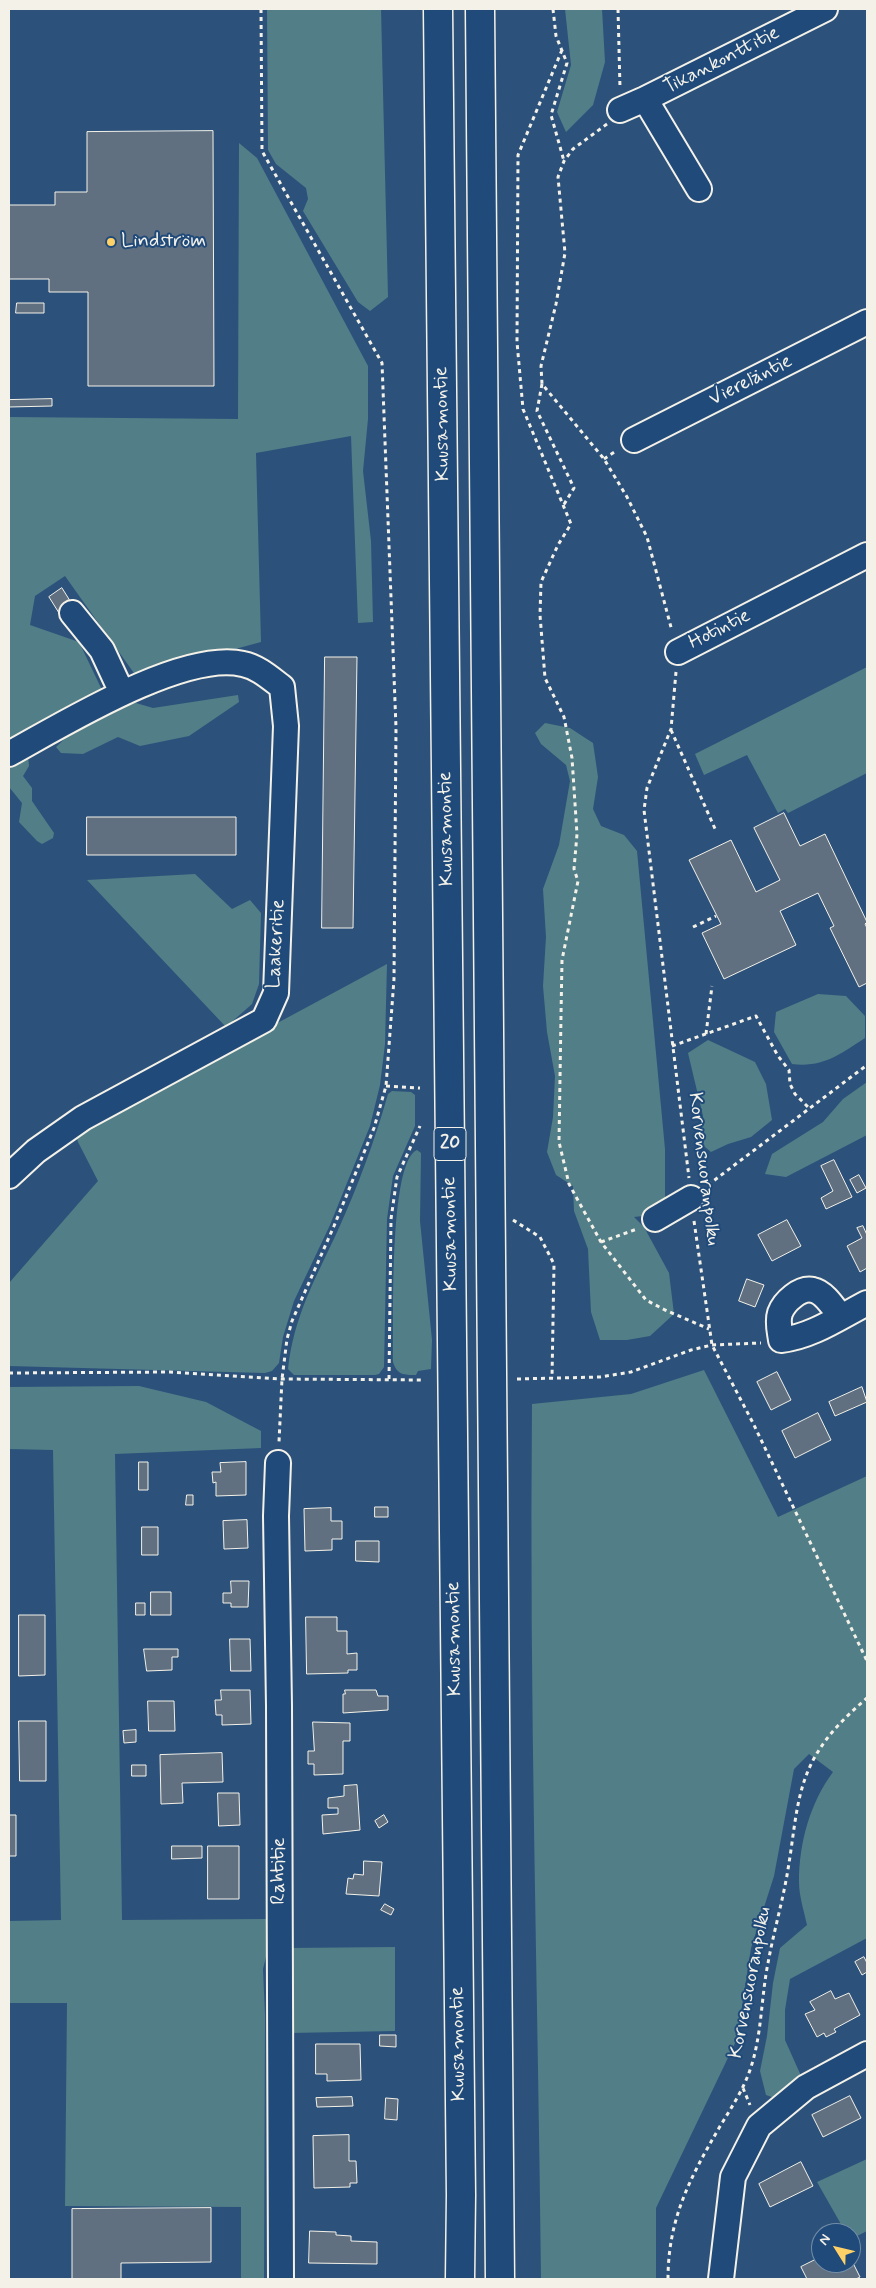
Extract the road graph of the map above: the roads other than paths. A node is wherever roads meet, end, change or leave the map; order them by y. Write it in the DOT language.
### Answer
graph roads {
  1 [pos="438,9"];
  2 [pos="480,9"];
  3 [pos="825,9"];
  4 [pos="646,99"];
  5 [pos="620,110"];
  6 [pos="699,189"];
  7 [pos="867,322"];
  8 [pos="634,440"];
  9 [pos="867,555"];
  10 [pos="72,613"];
  11 [pos="678,652"];
  12 [pos="122,693"];
  13 [pos="9,754"];
  14 [pos="9,1176"];
  15 [pos="692,1198"];
  16 [pos="655,1219"];
  17 [pos="867,1304"];
  18 [pos="841,1317"];
  19 [pos="278,1463"];
  20 [pos="867,2054"];
  21 [pos="281,2279"];
  22 [pos="460,2279"];
  23 [pos="500,2279"];
  24 [pos="721,2279"];
  1 -- 22 [label="highway, Kuusamontie / 20"];
  2 -- 23 [label="highway, Kuusamontie / 20"];
  3 -- 4 [label="street, Tikankonttitie"];
  4 -- 5 [label="street, Tikankonttitie"];
  4 -- 6 [label="street, Tikankonttitie"];
  7 -- 8 [label="street, Viereläntie"];
  9 -- 11 [label="street, Hotintie"];
  10 -- 12 [label="street"];
  12 -- 13 [label="street"];
  12 -- 14 [label="street, Laakeritie"];
  15 -- 16 [label="street"];
  17 -- 18 [label="street"];
  18 -- 18 [label="street"];
  19 -- 21 [label="street, Rahtitie"];
  20 -- 24 [label="street"];
}
